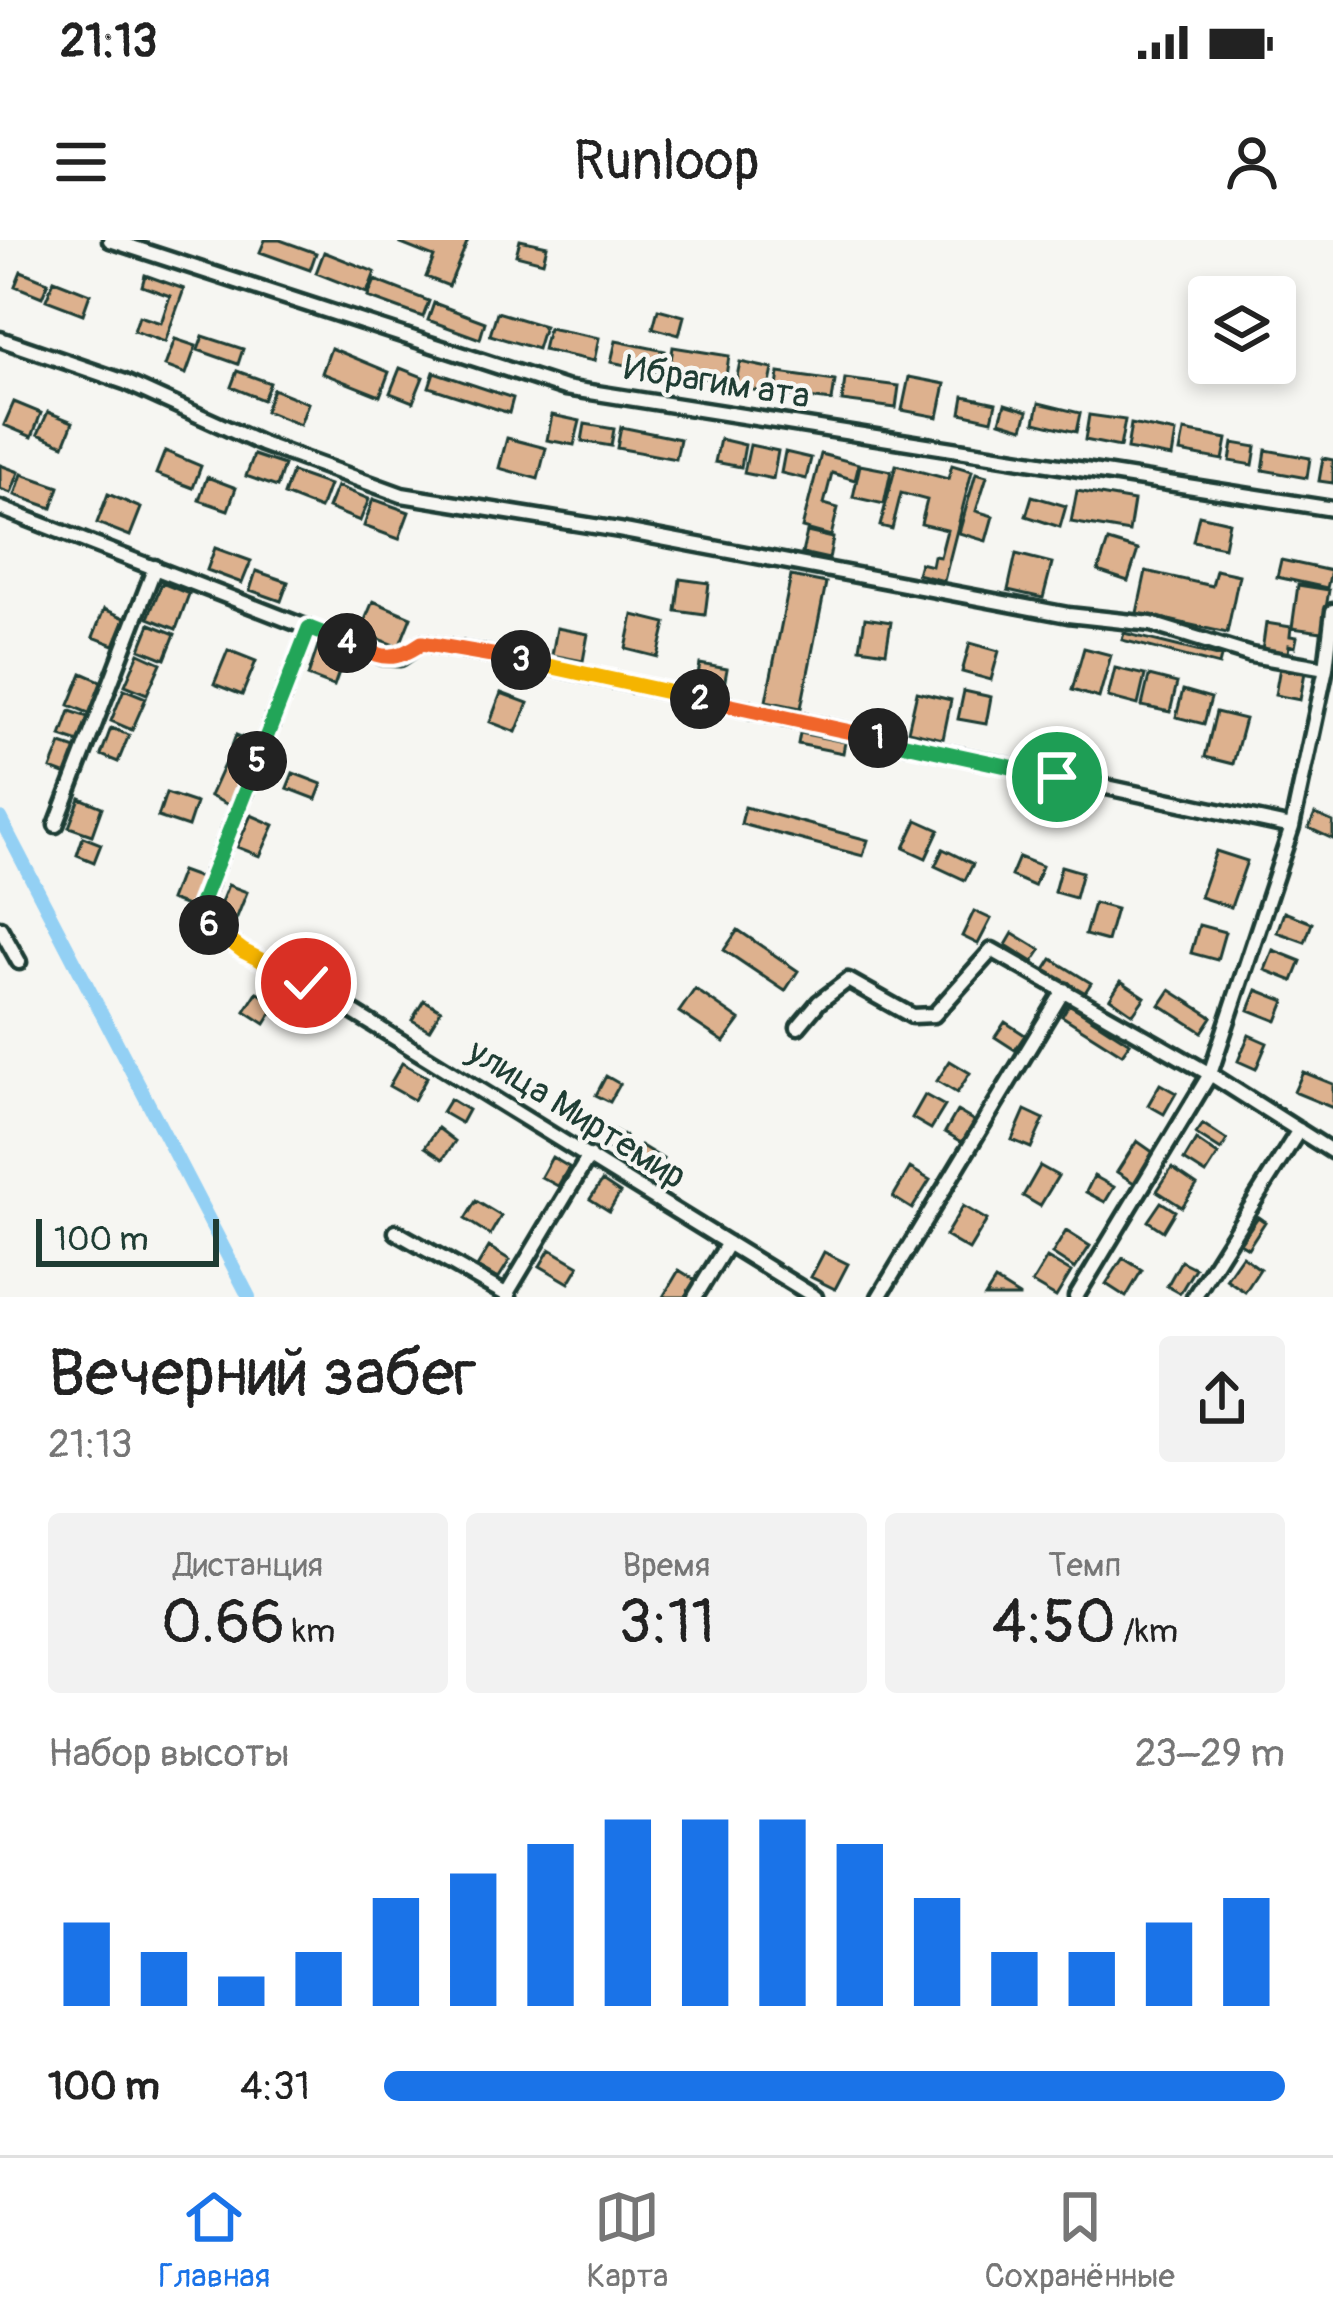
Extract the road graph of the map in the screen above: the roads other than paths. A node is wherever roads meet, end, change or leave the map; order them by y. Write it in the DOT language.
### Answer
graph roads {
  1 [pos="110,240"];
  2 [pos="0,339"];
  3 [pos="0,508"];
  4 [pos="1333,509"];
  5 [pos="155,567"];
  6 [pos="1333,610"];
  7 [pos="309,628"];
  8 [pos="1326,668"];
  9 [pos="56,824"];
  10 [pos="1292,827"];
  11 [pos="0,928"];
  12 [pos="19,962"];
  13 [pos="1064,990"];
  14 [pos="798,1027"];
  15 [pos="1210,1074"];
  16 [pos="1299,1130"];
  17 [pos="1333,1152"];
  18 [pos="589,1156"];
  19 [pos="396,1232"];
  20 [pos="728,1243"];
  21 [pos="508,1296"];
  22 [pos="694,1297"];
  23 [pos="815,1297"];
  24 [pos="879,1297"];
  25 [pos="1076,1297"];
  26 [pos="1194,1297"];
  1 -- 4 [label="street, Ибрагим ата"];
  2 -- 8 [label="street"];
  3 -- 5 [label="street"];
  5 -- 7 [label="street"];
  5 -- 9 [label="street"];
  6 -- 8 [label="street"];
  7 -- 10 [label="street"];
  7 -- 18 [label="street, улица Миртемир"];
  8 -- 10 [label="street"];
  10 -- 15 [label="street"];
  11 -- 12 [label="street"];
  13 -- 14 [label="street"];
  13 -- 15 [label="street"];
  13 -- 24 [label="street"];
  15 -- 16 [label="street"];
  15 -- 25 [label="street"];
  16 -- 17 [label="street"];
  16 -- 26 [label="street"];
  18 -- 20 [label="street, улица Миртемир"];
  18 -- 21 [label="street"];
  19 -- 21 [label="street"];
  20 -- 22 [label="street"];
  20 -- 23 [label="street, улица Миртемир"];
}
